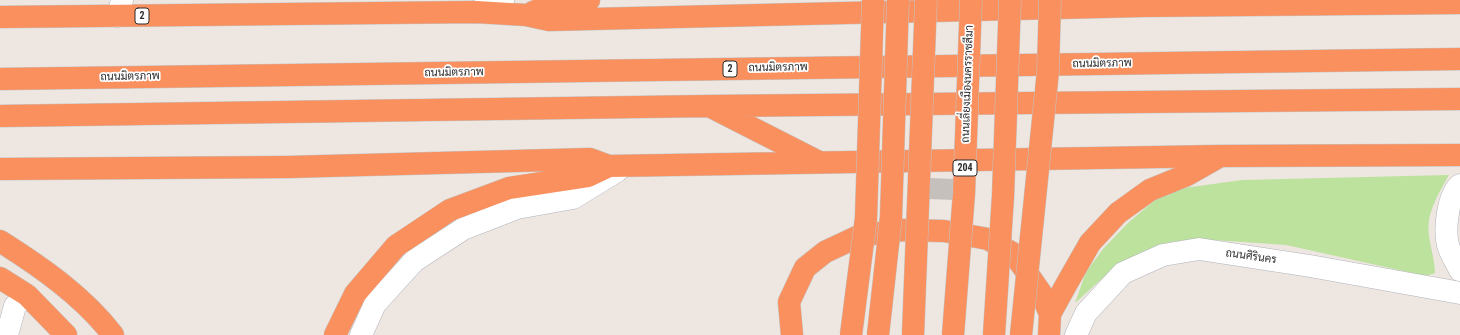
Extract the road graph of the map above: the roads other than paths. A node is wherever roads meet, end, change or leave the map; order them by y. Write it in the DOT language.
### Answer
graph roads {
  1 [pos="503,0"];
  2 [pos="589,0"];
  3 [pos="873,0"];
  4 [pos="898,0"];
  5 [pos="926,0"];
  6 [pos="971,0"];
  7 [pos="1010,0"];
  8 [pos="1050,0"];
  9 [pos="1419,2"];
  10 [pos="1142,3"];
  11 [pos="1460,3"];
  12 [pos="120,8"];
  13 [pos="476,12"];
  14 [pos="526,15"];
  15 [pos="0,17"];
  16 [pos="1460,59"];
  17 [pos="0,79"];
  18 [pos="1460,99"];
  19 [pos="708,106"];
  20 [pos="0,116"];
  21 [pos="1460,155"];
  22 [pos="1220,156"];
  23 [pos="822,164"];
  24 [pos="617,166"];
  25 [pos="0,169"];
  26 [pos="1460,185"];
  27 [pos="0,241"];
  28 [pos="1460,270"];
  29 [pos="0,278"];
  30 [pos="1460,293"];
  31 [pos="27,295"];
  32 [pos="1050,325"];
  33 [pos="7,335"];
  34 [pos="66,335"];
  35 [pos="113,335"];
  36 [pos="335,335"];
  37 [pos="361,335"];
  38 [pos="792,335"];
  39 [pos="851,335"];
  40 [pos="878,335"];
  41 [pos="913,335"];
  42 [pos="953,335"];
  43 [pos="994,335"];
  44 [pos="1021,335"];
  45 [pos="1076,335"];
  1 -- 13 [label="street"];
  2 -- 14 [label="highway"];
  3 -- 39 [label="highway, bridge"];
  4 -- 40 [label="highway, bridge"];
  5 -- 41 [label="highway, bridge"];
  6 -- 42 [label="highway, ถนนเลี่ยงเมืองนครราชสีมา / 204, bridge"];
  7 -- 43 [label="highway, bridge"];
  8 -- 44 [label="highway, bridge"];
  9 -- 10 [label="highway"];
  9 -- 11 [label="highway"];
  10 -- 14 [label="highway"];
  12 -- 13 [label="highway, 2"];
  12 -- 15 [label="highway, 2"];
  13 -- 14 [label="highway"];
  16 -- 17 [label="highway, ถนนมิตรภาพ / 2"];
  18 -- 19 [label="highway"];
  19 -- 20 [label="highway"];
  19 -- 23 [label="highway"];
  21 -- 22 [label="highway"];
  22 -- 23 [label="highway"];
  22 -- 32 [label="highway"];
  23 -- 24 [label="highway"];
  24 -- 25 [label="highway"];
  24 -- 36 [label="highway"];
  24 -- 37 [label="street"];
  26 -- 28 [label="street"];
  27 -- 35 [label="highway"];
  29 -- 31 [label="highway"];
  30 -- 45 [label="street, ถนนศิรินคร"];
  31 -- 33 [label="street"];
  31 -- 34 [label="highway"];
  32 -- 38 [label="highway"];
}
